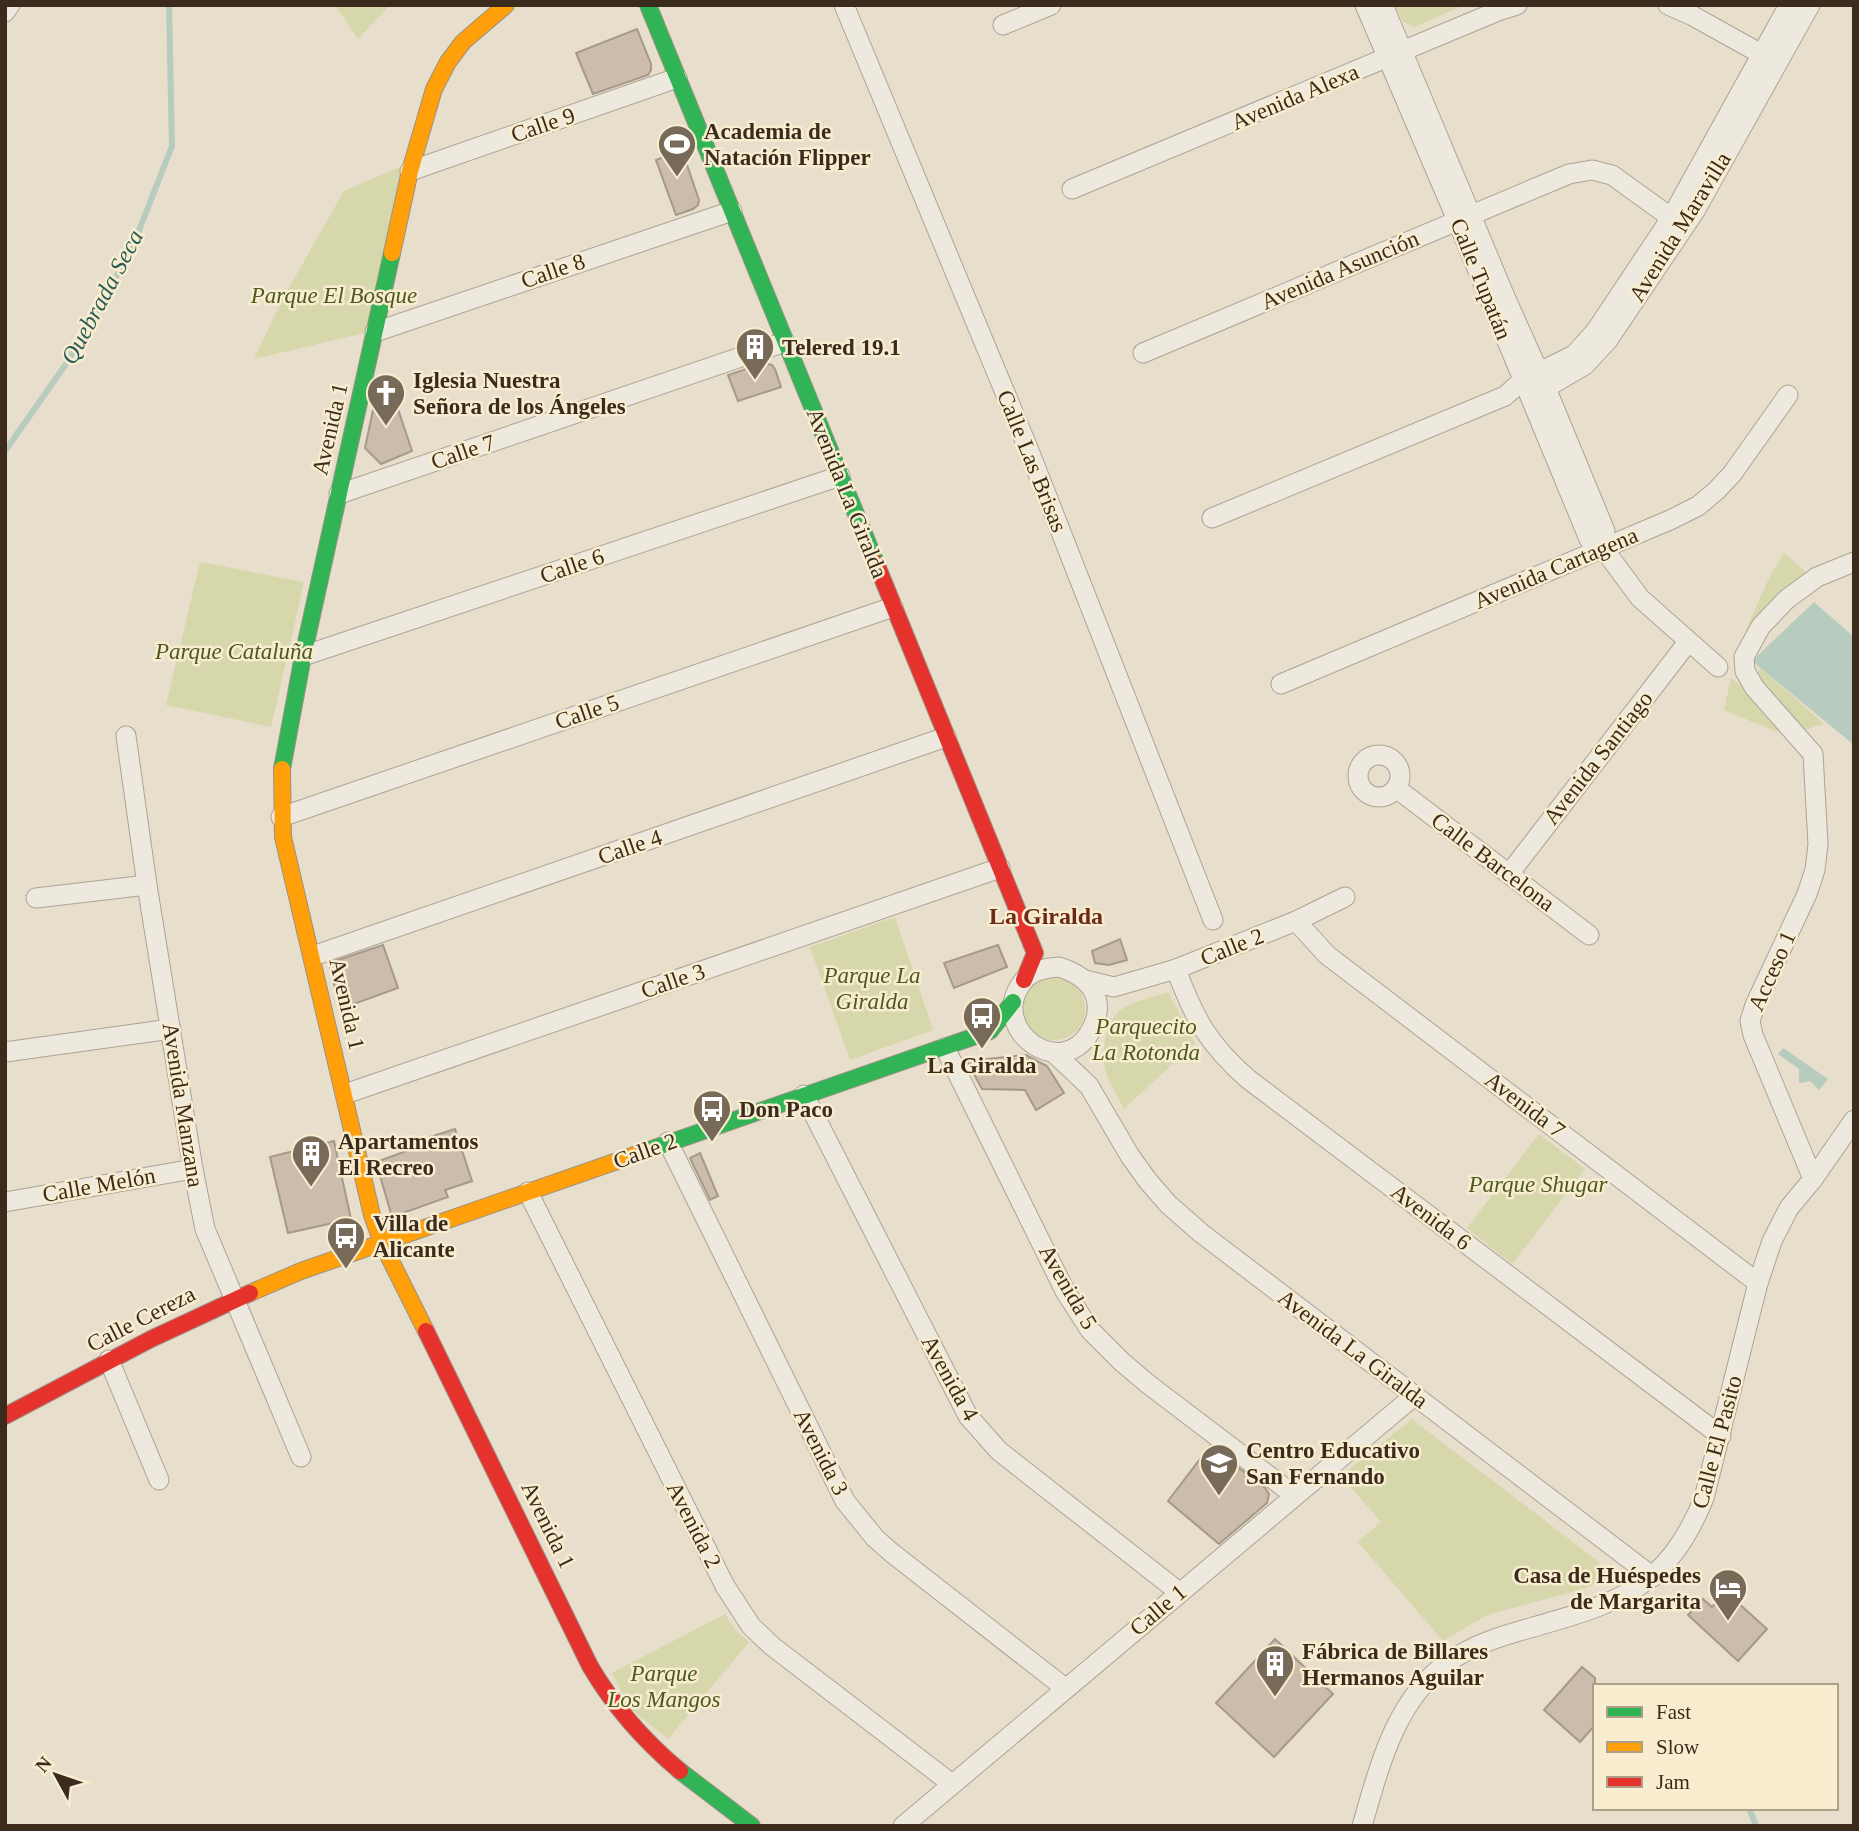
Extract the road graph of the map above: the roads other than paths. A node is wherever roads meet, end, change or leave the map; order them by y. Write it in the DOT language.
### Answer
graph roads {
  1 [pos="10,5"];
  2 [pos="506,5"];
  3 [pos="648,5"];
  4 [pos="844,5"];
  5 [pos="1051,5"];
  6 [pos="1364,5"];
  7 [pos="1383,5"];
  8 [pos="1517,5"];
  9 [pos="1668,5"];
  10 [pos="1789,5"];
  11 [pos="1810,5"];
  12 [pos="5,12"];
  13 [pos="1003,25"];
  14 [pos="1395,55"];
  15 [pos="1770,59"];
  16 [pos="677,78"];
  17 [pos="410,171"];
  18 [pos="1072,190"];
  19 [pos="732,211"];
  20 [pos="1465,217"];
  21 [pos="1677,222"];
  22 [pos="375,331"];
  23 [pos="785,342"];
  24 [pos="1143,353"];
  25 [pos="1535,384"];
  26 [pos="1788,395"];
  27 [pos="840,476"];
  28 [pos="339,494"];
  29 [pos="1212,519"];
  30 [pos="1602,548"];
  31 [pos="1854,562"];
  32 [pos="893,607"];
  33 [pos="1688,642"];
  34 [pos="303,656"];
  35 [pos="1718,667"];
  36 [pos="1281,684"];
  37 [pos="126,736"];
  38 [pos="946,737"];
  39 [pos="1396,788"];
  40 [pos="281,817"];
  41 [pos="1000,868"];
  42 [pos="1509,874"];
  43 [pos="147,885"];
  44 [pos="1345,897"];
  45 [pos="36,898"];
  46 [pos="1213,920"];
  47 [pos="1296,921"];
  48 [pos="1589,935"];
  49 [pos="1035,953"];
  50 [pos="313,956"];
  51 [pos="1059,967"];
  52 [pos="1176,969"];
  53 [pos="1024,980"];
  54 [pos="1085,980"];
  55 [pos="1114,987"];
  56 [pos="1013,1002"];
  57 [pos="1097,1012"];
  58 [pos="171,1030"];
  59 [pos="990,1031"];
  60 [pos="1086,1039"];
  61 [pos="1031,1044"];
  62 [pos="945,1048"];
  63 [pos="5,1052"];
  64 [pos="1052,1052"];
  65 [pos="1090,1086"];
  66 [pos="345,1094"];
  67 [pos="804,1095"];
  68 [pos="1854,1120"];
  69 [pos="668,1142"];
  70 [pos="193,1169"];
  71 [pos="1813,1179"];
  72 [pos="528,1192"];
  73 [pos="5,1202"];
  74 [pos="382,1242"];
  75 [pos="301,1271"];
  76 [pos="1758,1283"];
  77 [pos="233,1298"];
  78 [pos="109,1360"];
  79 [pos="1414,1396"];
  80 [pos="5,1416"];
  81 [pos="1721,1436"];
  82 [pos="301,1457"];
  83 [pos="159,1480"];
  84 [pos="1294,1496"];
  85 [pos="1653,1577"];
  86 [pos="1179,1592"];
  87 [pos="1065,1688"];
  88 [pos="951,1784"];
  89 [pos="751,1826"];
  90 [pos="903,1826"];
  91 [pos="1362,1826"];
  1 -- 12 [label="street"];
  2 -- 17 [label="street, Avenida 1"];
  3 -- 16 [label="street, Avenida La Giralda"];
  4 -- 46 [label="street, Calle Las Brisas"];
  5 -- 13 [label="street"];
  6 -- 14 [label="street, Calle Tupatán"];
  7 -- 14 [label="street, Calle Tupatán"];
  8 -- 14 [label="street, Avenida Alexa"];
  9 -- 15 [label="street"];
  10 -- 15 [label="street, Avenida Maravilla"];
  11 -- 15 [label="street, Avenida Maravilla"];
  14 -- 18 [label="street, Avenida Alexa"];
  14 -- 20 [label="street, Calle Tupatán"];
  15 -- 21 [label="street, Avenida Maravilla"];
  16 -- 17 [label="street, Calle 9"];
  16 -- 19 [label="street, Avenida La Giralda"];
  17 -- 22 [label="street, Avenida 1"];
  19 -- 22 [label="street, Calle 8"];
  19 -- 23 [label="street, Avenida La Giralda"];
  20 -- 21 [label="street, Avenida Asunción"];
  20 -- 24 [label="street, Avenida Asunción"];
  20 -- 25 [label="street, Calle Tupatán"];
  21 -- 25 [label="street, Avenida Maravilla"];
  22 -- 28 [label="street, Avenida 1"];
  23 -- 27 [label="street, Avenida La Giralda"];
  23 -- 28 [label="street, Calle 7"];
  25 -- 29 [label="street, Avenida Maravilla"];
  25 -- 30 [label="street, Calle Tupatán"];
  26 -- 30 [label="street, Avenida Cartagena"];
  27 -- 32 [label="street, Avenida La Giralda"];
  27 -- 34 [label="street, Calle 6"];
  28 -- 34 [label="street, Avenida 1"];
  30 -- 33 [label="street, Calle Tupatán"];
  30 -- 36 [label="street, Avenida Cartagena"];
  31 -- 71 [label="street, Acceso 1"];
  32 -- 38 [label="street, Avenida La Giralda"];
  32 -- 40 [label="street, Calle 5"];
  33 -- 35 [label="street, Calle Tupatán"];
  33 -- 42 [label="street, Avenida Santiago"];
  34 -- 40 [label="street, Avenida 1"];
  37 -- 43 [label="street, Avenida Manzana"];
  38 -- 41 [label="street, Avenida La Giralda"];
  38 -- 50 [label="street, Calle 4"];
  39 -- 42 [label="street, Calle Barcelona"];
  40 -- 50 [label="street, Avenida 1"];
  41 -- 49 [label="street, Avenida La Giralda"];
  41 -- 66 [label="street, Calle 3"];
  42 -- 48 [label="street, Calle Barcelona"];
  43 -- 45 [label="street"];
  43 -- 58 [label="street, Avenida Manzana"];
  44 -- 47 [label="street, Calle 2"];
  47 -- 52 [label="street, Calle 2"];
  47 -- 76 [label="street, Avenida 7"];
  49 -- 51 [label="street"];
  49 -- 53 [label="street"];
  50 -- 66 [label="street, Avenida 1"];
  51 -- 53 [label="street"];
  51 -- 54 [label="street"];
  52 -- 55 [label="street, Calle 2"];
  52 -- 81 [label="street, Avenida 6"];
  53 -- 56 [label="street"];
  54 -- 55 [label="street"];
  54 -- 57 [label="street"];
  55 -- 57 [label="street"];
  56 -- 59 [label="street"];
  56 -- 61 [label="street"];
  57 -- 60 [label="street"];
  58 -- 63 [label="street"];
  58 -- 70 [label="street, Avenida Manzana"];
  59 -- 61 [label="street"];
  59 -- 62 [label="street, Calle 2"];
  60 -- 64 [label="street"];
  60 -- 65 [label="street, Avenida La Giralda"];
  61 -- 64 [label="street"];
  62 -- 67 [label="street, Calle 2"];
  62 -- 84 [label="street, Avenida 5"];
  64 -- 65 [label="street, Avenida La Giralda"];
  65 -- 79 [label="street, Avenida La Giralda"];
  66 -- 74 [label="street, Avenida 1"];
  67 -- 69 [label="street, Calle 2"];
  67 -- 86 [label="street, Avenida 4"];
  68 -- 71 [label="street, Calle El Pasito"];
  69 -- 72 [label="street, Calle 2"];
  69 -- 87 [label="street, Avenida 3"];
  70 -- 73 [label="street, Calle Melón"];
  70 -- 77 [label="street, Avenida Manzana"];
  71 -- 76 [label="street, Calle El Pasito"];
  72 -- 74 [label="street, Calle 2"];
  72 -- 88 [label="street, Avenida 2"];
  74 -- 75 [label="street, Calle 2"];
  74 -- 89 [label="street, Avenida 1"];
  75 -- 77 [label="street, Calle Cereza"];
  76 -- 81 [label="street, Calle El Pasito"];
  77 -- 78 [label="street, Calle Cereza"];
  77 -- 82 [label="street, Avenida Manzana"];
  78 -- 80 [label="street, Calle Cereza"];
  78 -- 83 [label="street"];
  79 -- 84 [label="street, Calle 1"];
  79 -- 85 [label="street, Avenida La Giralda"];
  81 -- 85 [label="street, Calle El Pasito"];
  84 -- 86 [label="street, Calle 1"];
  85 -- 91 [label="street, Calle El Pasito"];
  86 -- 87 [label="street, Calle 1"];
  87 -- 88 [label="street, Calle 1"];
  88 -- 90 [label="street, Calle 1"];
}
